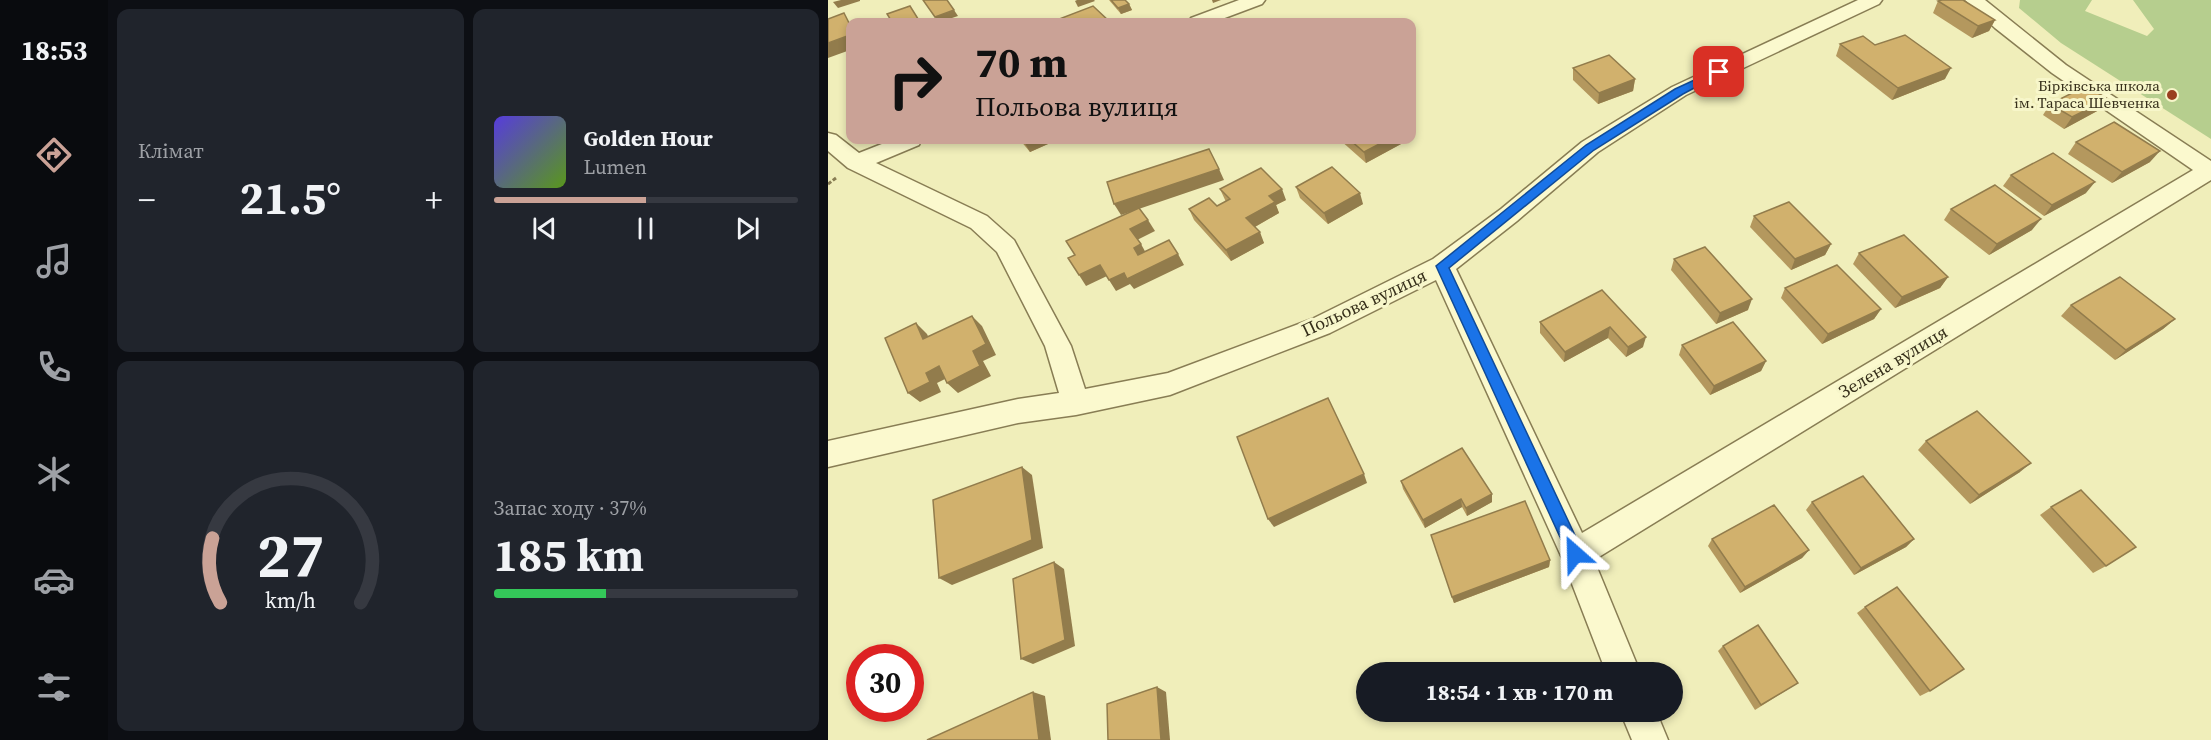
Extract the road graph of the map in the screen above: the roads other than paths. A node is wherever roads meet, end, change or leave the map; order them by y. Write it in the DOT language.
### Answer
graph roads {
  1 [pos="1256,0"];
  2 [pos="1873,0"];
  3 [pos="1974,0"];
  4 [pos="1209,18"];
  5 [pos="828,140"];
  6 [pos="901,144"];
  7 [pos="856,163"];
  8 [pos="2210,170"];
  9 [pos="1442,266"];
  10 [pos="1076,403"];
  11 [pos="828,454"];
  12 [pos="1575,554"];
  13 [pos="1619,662"];
  14 [pos="1643,722"];
  15 [pos="1650,740"];
  1 -- 4 [label="street"];
  2 -- 9 [label="street, Польова вулиця"];
  3 -- 8 [label="street"];
  5 -- 7 [label="street"];
  6 -- 7 [label="street"];
  7 -- 10 [label="street"];
  8 -- 12 [label="street, Зелена вулиця"];
  9 -- 10 [label="street, Польова вулиця"];
  9 -- 12 [label="street"];
  10 -- 11 [label="street, Польова вулиця"];
  12 -- 13 [label="street"];
  14 -- 15 [label="street"];
}
